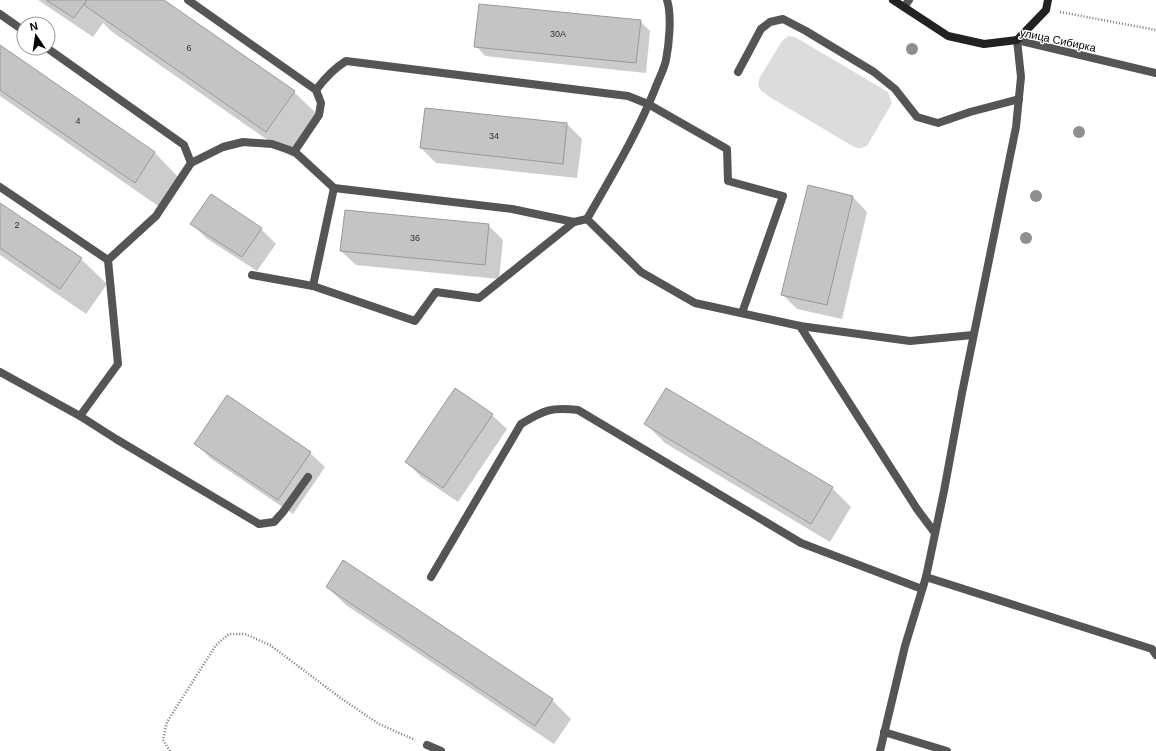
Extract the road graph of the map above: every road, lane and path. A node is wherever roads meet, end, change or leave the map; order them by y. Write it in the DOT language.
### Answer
graph roads {
  1 [pos="188,0"];
  2 [pos="667,0"];
  3 [pos="893,0"];
  4 [pos="1048,0"];
  5 [pos="906,4"];
  6 [pos="1046,10"];
  7 [pos="0,14"];
  8 [pos="16,25"];
  9 [pos="1156,30"];
  10 [pos="1017,40"];
  11 [pos="56,54"];
  12 [pos="738,72"];
  13 [pos="1156,73"];
  14 [pos="316,90"];
  15 [pos="1018,99"];
  16 [pos="648,104"];
  17 [pos="294,152"];
  18 [pos="191,163"];
  19 [pos="0,187"];
  20 [pos="334,188"];
  21 [pos="587,219"];
  22 [pos="574,222"];
  23 [pos="108,260"];
  24 [pos="252,275"];
  25 [pos="313,286"];
  26 [pos="742,313"];
  27 [pos="800,326"];
  28 [pos="974,335"];
  29 [pos="0,372"];
  30 [pos="80,416"];
  31 [pos="308,477"];
  32 [pos="935,533"];
  33 [pos="431,577"];
  34 [pos="926,577"];
  35 [pos="922,588"];
  36 [pos="1156,654"];
  37 [pos="884,732"];
  38 [pos="427,745"];
  39 [pos="170,751"];
  40 [pos="441,751"];
  41 [pos="880,751"];
  42 [pos="947,751"];
  1 -- 14 [label="street"];
  2 -- 16 [label="street"];
  3 -- 5 [label="street, улица Сибирка"];
  4 -- 6 [label="street"];
  5 -- 10 [label="street, улица Сибирка"];
  6 -- 9 [label="path"];
  6 -- 10 [label="street"];
  7 -- 8 [label="street"];
  10 -- 13 [label="street, улица Сибирка"];
  10 -- 15 [label="street"];
  11 -- 18 [label="street"];
  12 -- 15 [label="street"];
  14 -- 16 [label="street"];
  14 -- 17 [label="street"];
  15 -- 28 [label="street"];
  16 -- 21 [label="street"];
  16 -- 26 [label="street"];
  17 -- 18 [label="street"];
  17 -- 20 [label="street"];
  18 -- 23 [label="street"];
  19 -- 23 [label="street"];
  20 -- 22 [label="street"];
  20 -- 25 [label="street"];
  21 -- 22 [label="street"];
  21 -- 26 [label="street"];
  22 -- 25 [label="street"];
  23 -- 30 [label="street"];
  24 -- 25 [label="street"];
  26 -- 27 [label="street"];
  27 -- 28 [label="street"];
  27 -- 32 [label="street"];
  28 -- 32 [label="street"];
  29 -- 30 [label="street"];
  30 -- 31 [label="street"];
  32 -- 34 [label="street"];
  33 -- 35 [label="street"];
  34 -- 35 [label="street"];
  34 -- 36 [label="street"];
  35 -- 37 [label="street"];
  37 -- 41 [label="street"];
  37 -- 42 [label="street"];
  38 -- 39 [label="path"];
  38 -- 40 [label="street"];
}
